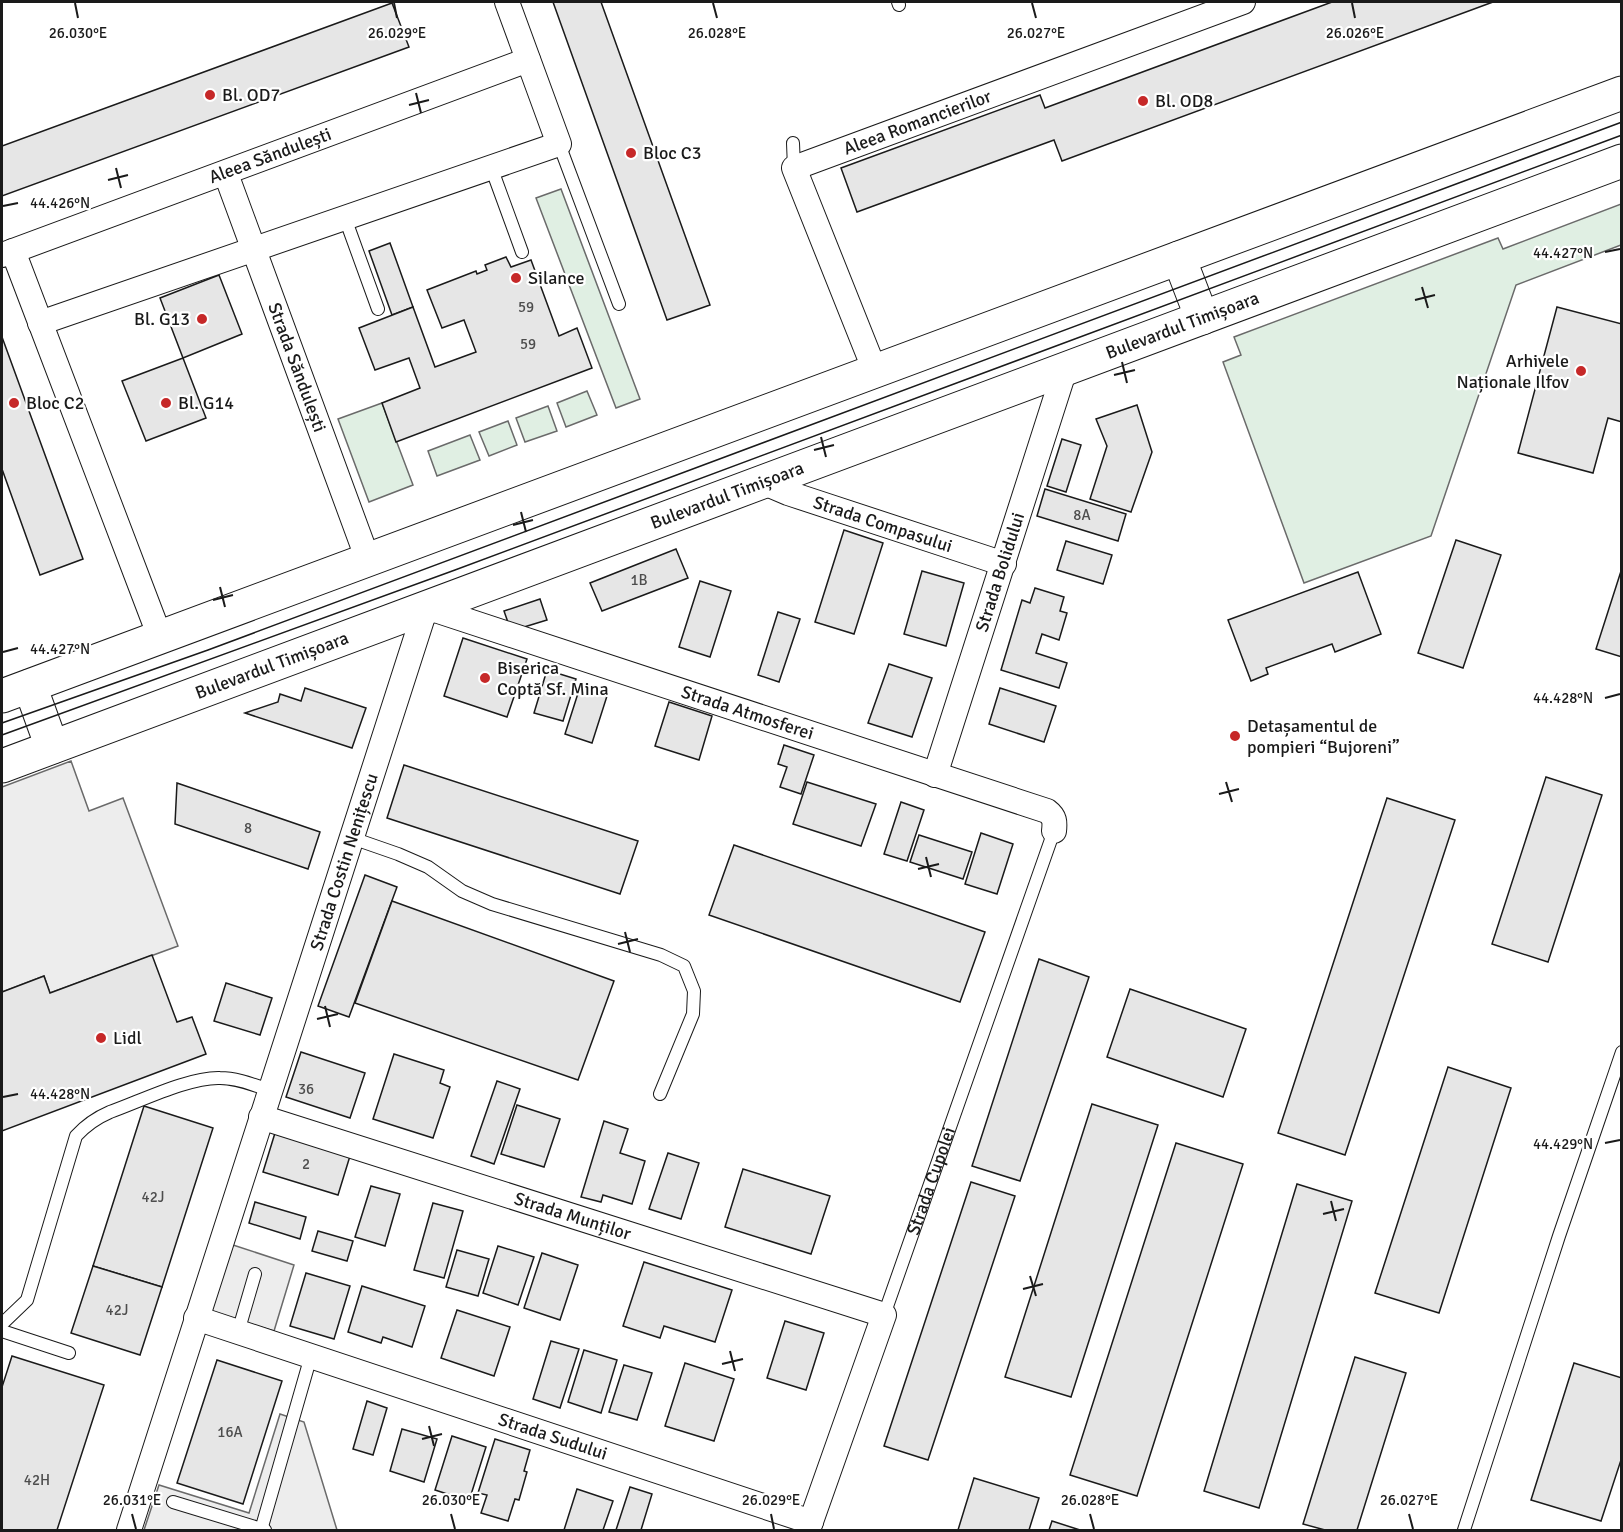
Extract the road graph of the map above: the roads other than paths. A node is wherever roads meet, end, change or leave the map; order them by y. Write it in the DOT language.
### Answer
graph roads {
  1 [pos="507,2"];
  2 [pos="1243,2"];
  3 [pos="528,60"];
  4 [pos="1622,93"];
  5 [pos="793,143"];
  6 [pos="559,144"];
  7 [pos="1622,161"];
  8 [pos="491,167"];
  9 [pos="794,168"];
  10 [pos="226,174"];
  11 [pos="345,218"];
  12 [pos="254,249"];
  13 [pos="522,252"];
  14 [pos="7,253"];
  15 [pos="1179,258"];
  16 [pos="619,304"];
  17 [pos="378,309"];
  18 [pos="1202,318"];
  19 [pos="40,322"];
  20 [pos="1065,369"];
  21 [pos="875,371"];
  22 [pos="762,482"];
  23 [pos="368,560"];
  24 [pos="1004,564"];
  25 [pos="426,607"];
  26 [pos="160,637"];
  27 [pos="16,691"];
  28 [pos="52,747"];
  29 [pos="2,765"];
  30 [pos="935,775"];
  31 [pos="1054,831"];
  32 [pos="352,838"];
  33 [pos="1622,1052"];
  34 [pos="269,1090"];
  35 [pos="660,1094"];
  36 [pos="261,1117"];
  37 [pos="255,1274"];
  38 [pos="885,1315"];
  39 [pos="196,1318"];
  40 [pos="2,1324"];
  41 [pos="2,1331"];
  42 [pos="238,1332"];
  43 [pos="69,1353"];
  44 [pos="304,1354"];
  45 [pos="173,1503"];
  46 [pos="810,1526"];
  47 [pos="129,1530"];
  48 [pos="262,1530"];
  49 [pos="1464,1530"];
  1 -- 3 [label="street"];
  2 -- 9 [label="street, Aleea Romancierilor"];
  3 -- 6 [label="street"];
  3 -- 10 [label="street, Aleea Săndulești"];
  4 -- 15 [label="main road"];
  5 -- 9 [label="lane"];
  6 -- 8 [label="street"];
  6 -- 16 [label="lane"];
  7 -- 18 [label="main road, Bulevardul Timișoara"];
  8 -- 11 [label="street"];
  8 -- 13 [label="lane"];
  9 -- 21 [label="street"];
  10 -- 12 [label="street, Strada Săndulești"];
  10 -- 14 [label="street, Aleea Săndulești"];
  11 -- 12 [label="street"];
  11 -- 17 [label="lane"];
  12 -- 19 [label="street"];
  12 -- 23 [label="street, Strada Săndulești"];
  14 -- 19 [label="street, Aleea Săndulești"];
  15 -- 18 [label="main road"];
  15 -- 21 [label="main road"];
  18 -- 20 [label="main road, Bulevardul Timișoara"];
  19 -- 26 [label="street, Aleea Săndulești"];
  20 -- 22 [label="main road, Bulevardul Timișoara"];
  20 -- 24 [label="street, Strada Bolidului"];
  21 -- 23 [label="main road"];
  22 -- 24 [label="street, Strada Compasului"];
  22 -- 25 [label="main road, Bulevardul Timișoara"];
  23 -- 26 [label="main road"];
  24 -- 30 [label="street, Strada Bolidului"];
  25 -- 28 [label="main road, Bulevardul Timișoara"];
  25 -- 30 [label="street, Strada Atmosferei"];
  25 -- 32 [label="street, Strada Costin Nenițescu"];
  26 -- 27 [label="main road"];
  27 -- 28 [label="main road"];
  28 -- 29 [label="main road, Bulevardul Timișoara"];
  30 -- 31 [label="street, Strada Atmosferei"];
  31 -- 38 [label="lane, Strada Cupolei"];
  32 -- 34 [label="street, Strada Costin Nenițescu"];
  32 -- 35 [label="lane"];
  33 -- 49 [label="lane"];
  34 -- 36 [label="street, Strada Costin Nenițescu"];
  34 -- 40 [label="lane"];
  36 -- 38 [label="street, Strada Munților"];
  36 -- 39 [label="street, Strada Costin Nenițescu"];
  37 -- 42 [label="lane"];
  38 -- 46 [label="street, Strada Cupolei"];
  39 -- 42 [label="street, Strada Sudului"];
  39 -- 47 [label="street, Strada Costin Nenițescu"];
  41 -- 43 [label="lane"];
  42 -- 44 [label="street, Strada Sudului"];
  44 -- 46 [label="street, Strada Sudului"];
  44 -- 48 [label="lane"];
  45 -- 48 [label="lane"];
}
